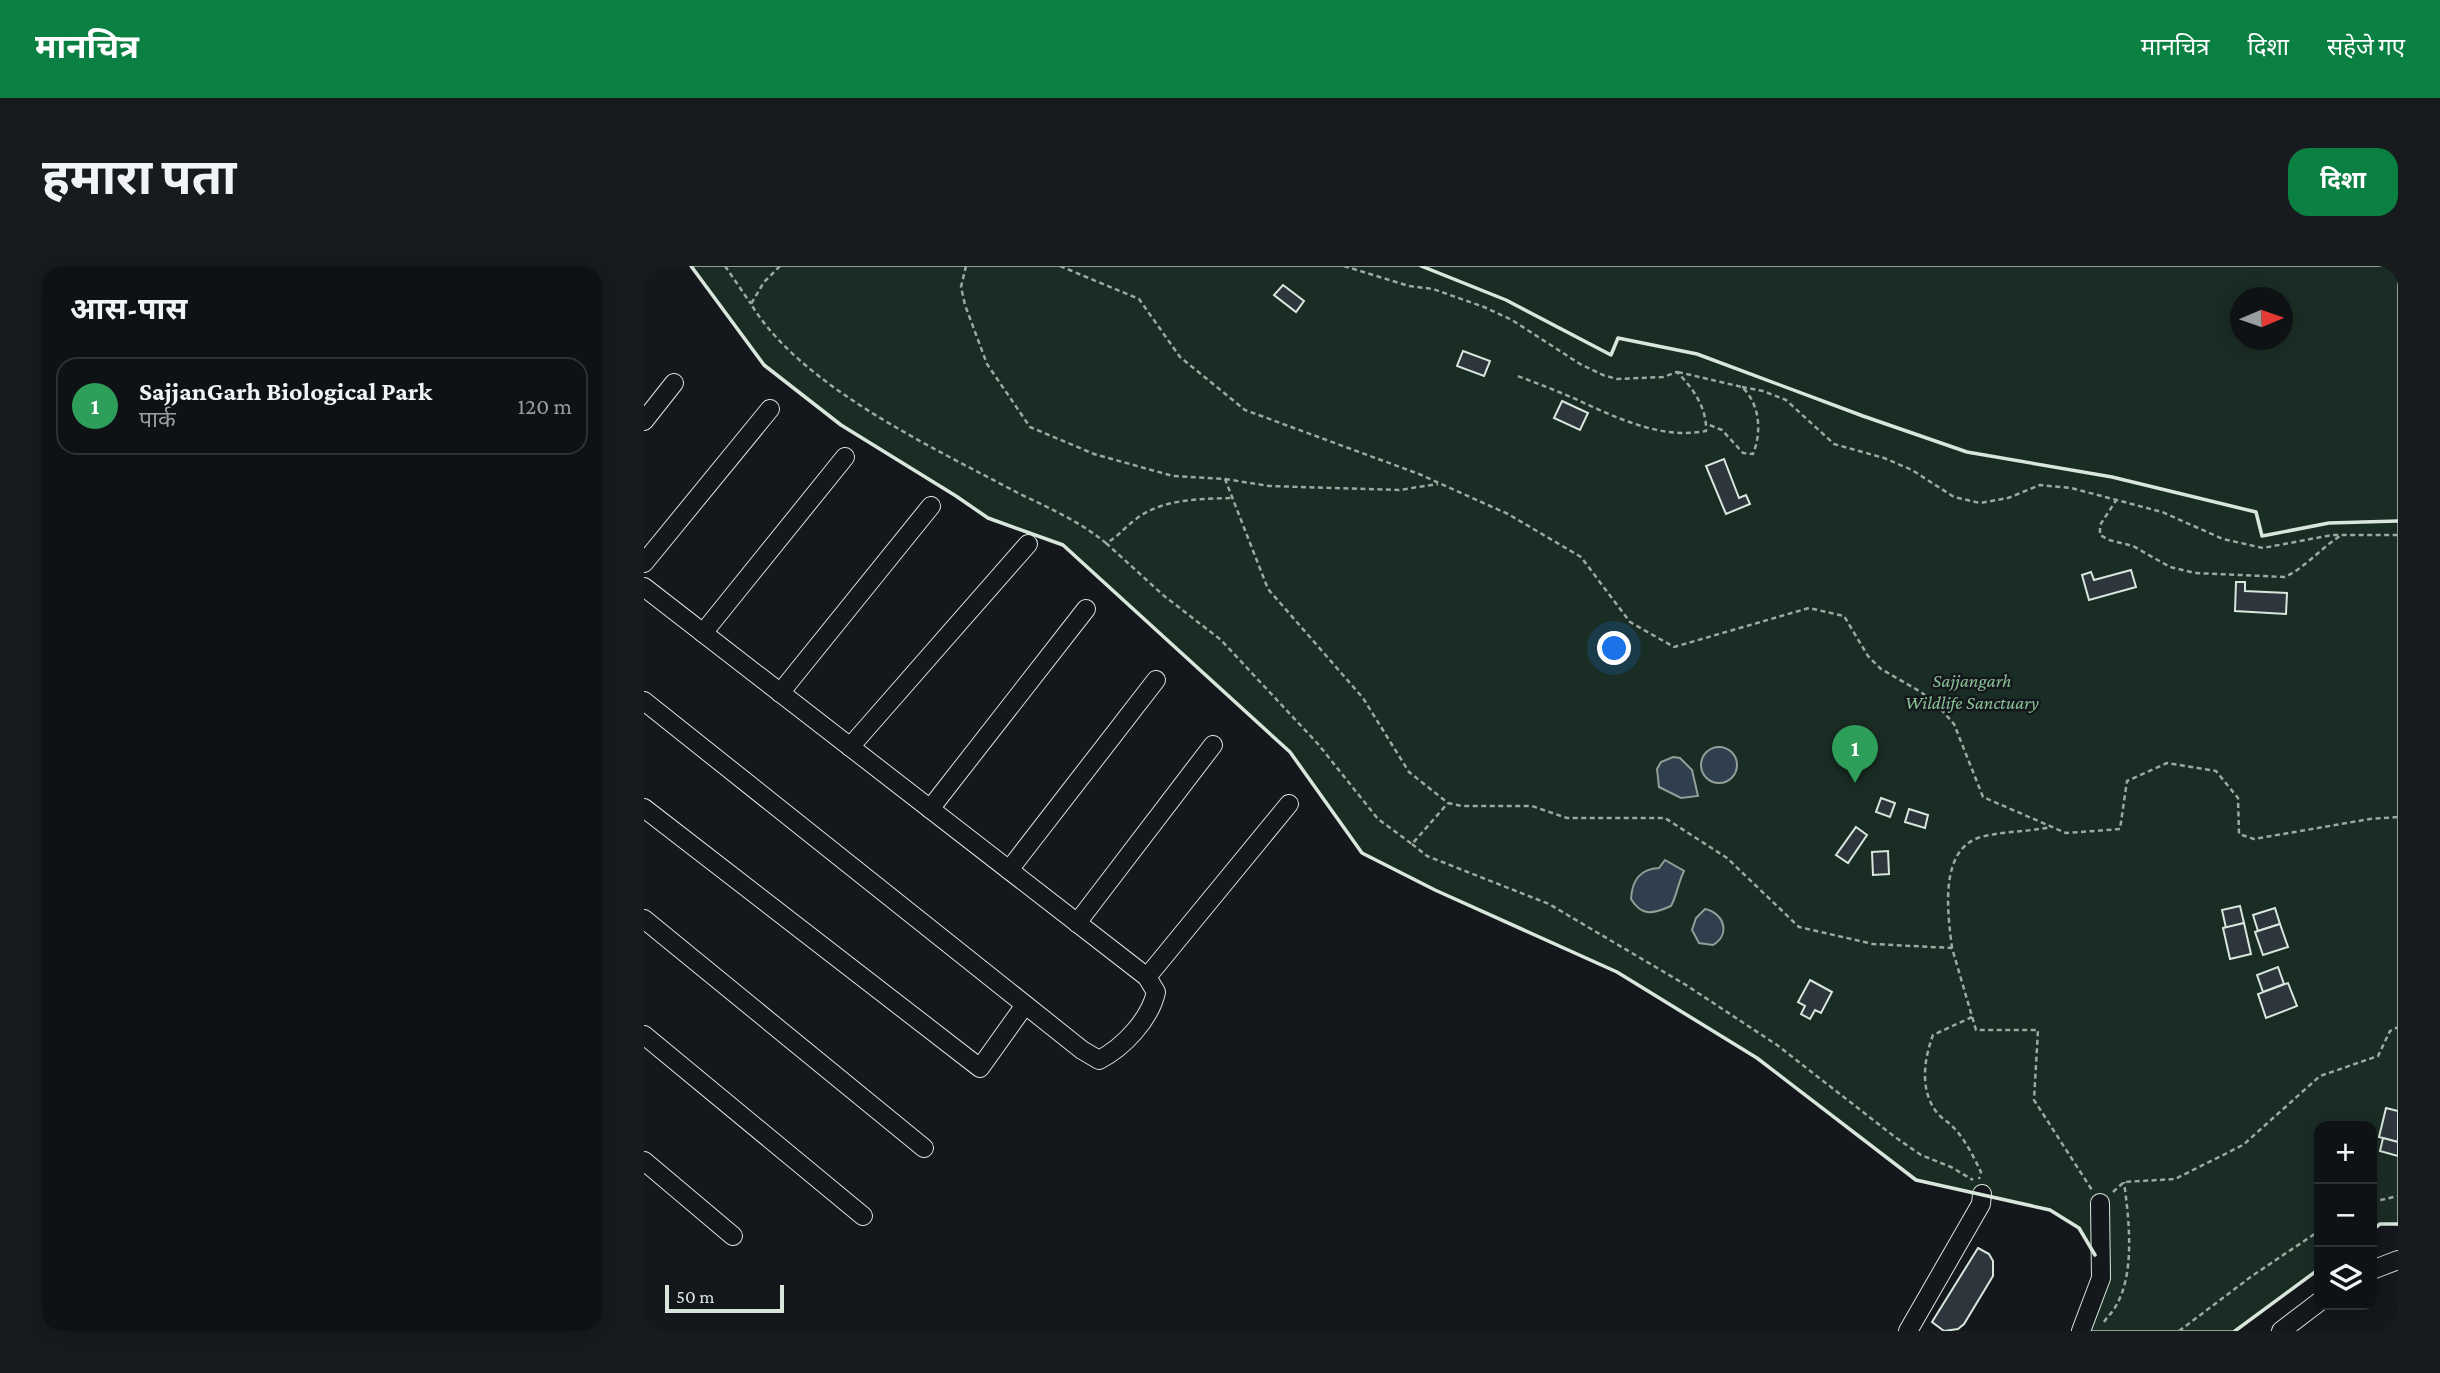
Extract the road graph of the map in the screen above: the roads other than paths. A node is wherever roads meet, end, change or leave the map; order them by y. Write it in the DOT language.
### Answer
graph roads {
  1 [pos="674,383"];
  2 [pos="770,409"];
  3 [pos="644,421"];
  4 [pos="845,457"];
  5 [pos="931,506"];
  6 [pos="1028,544"];
  7 [pos="644,563"];
  8 [pos="644,587"];
  9 [pos="1086,609"];
  10 [pos="703,633"];
  11 [pos="1156,680"];
  12 [pos="780,693"];
  13 [pos="644,701"];
  14 [pos="1213,745"];
  15 [pos="850,747"];
  16 [pos="1289,804"];
  17 [pos="644,808"];
  18 [pos="930,809"];
  19 [pos="1009,870"];
  20 [pos="644,919"];
  21 [pos="1077,923"];
  22 [pos="1147,977"];
  23 [pos="1025,1005"];
  24 [pos="644,1035"];
  25 [pos="923,1148"];
  26 [pos="644,1161"];
  27 [pos="1982,1194"];
  28 [pos="2100,1203"];
  29 [pos="863,1216"];
  30 [pos="733,1236"];
  31 [pos="2398,1260"];
  32 [pos="2377,1267"];
  33 [pos="2314,1306"];
  34 [pos="1908,1331"];
  35 [pos="2081,1331"];
  36 [pos="2281,1331"];
  1 -- 3 [label="street"];
  2 -- 7 [label="street"];
  4 -- 10 [label="street"];
  5 -- 12 [label="street"];
  6 -- 15 [label="street"];
  8 -- 10 [label="street"];
  9 -- 18 [label="street"];
  10 -- 12 [label="street"];
  11 -- 19 [label="street"];
  12 -- 15 [label="street"];
  13 -- 23 [label="street"];
  14 -- 21 [label="street"];
  15 -- 18 [label="street"];
  16 -- 22 [label="street"];
  17 -- 23 [label="street"];
  18 -- 19 [label="street"];
  19 -- 21 [label="street"];
  20 -- 25 [label="street"];
  21 -- 22 [label="street"];
  22 -- 23 [label="street"];
  24 -- 29 [label="street"];
  26 -- 30 [label="street"];
  27 -- 34 [label="street"];
  28 -- 35 [label="street"];
  31 -- 32 [label="street"];
  33 -- 36 [label="street"];
}
